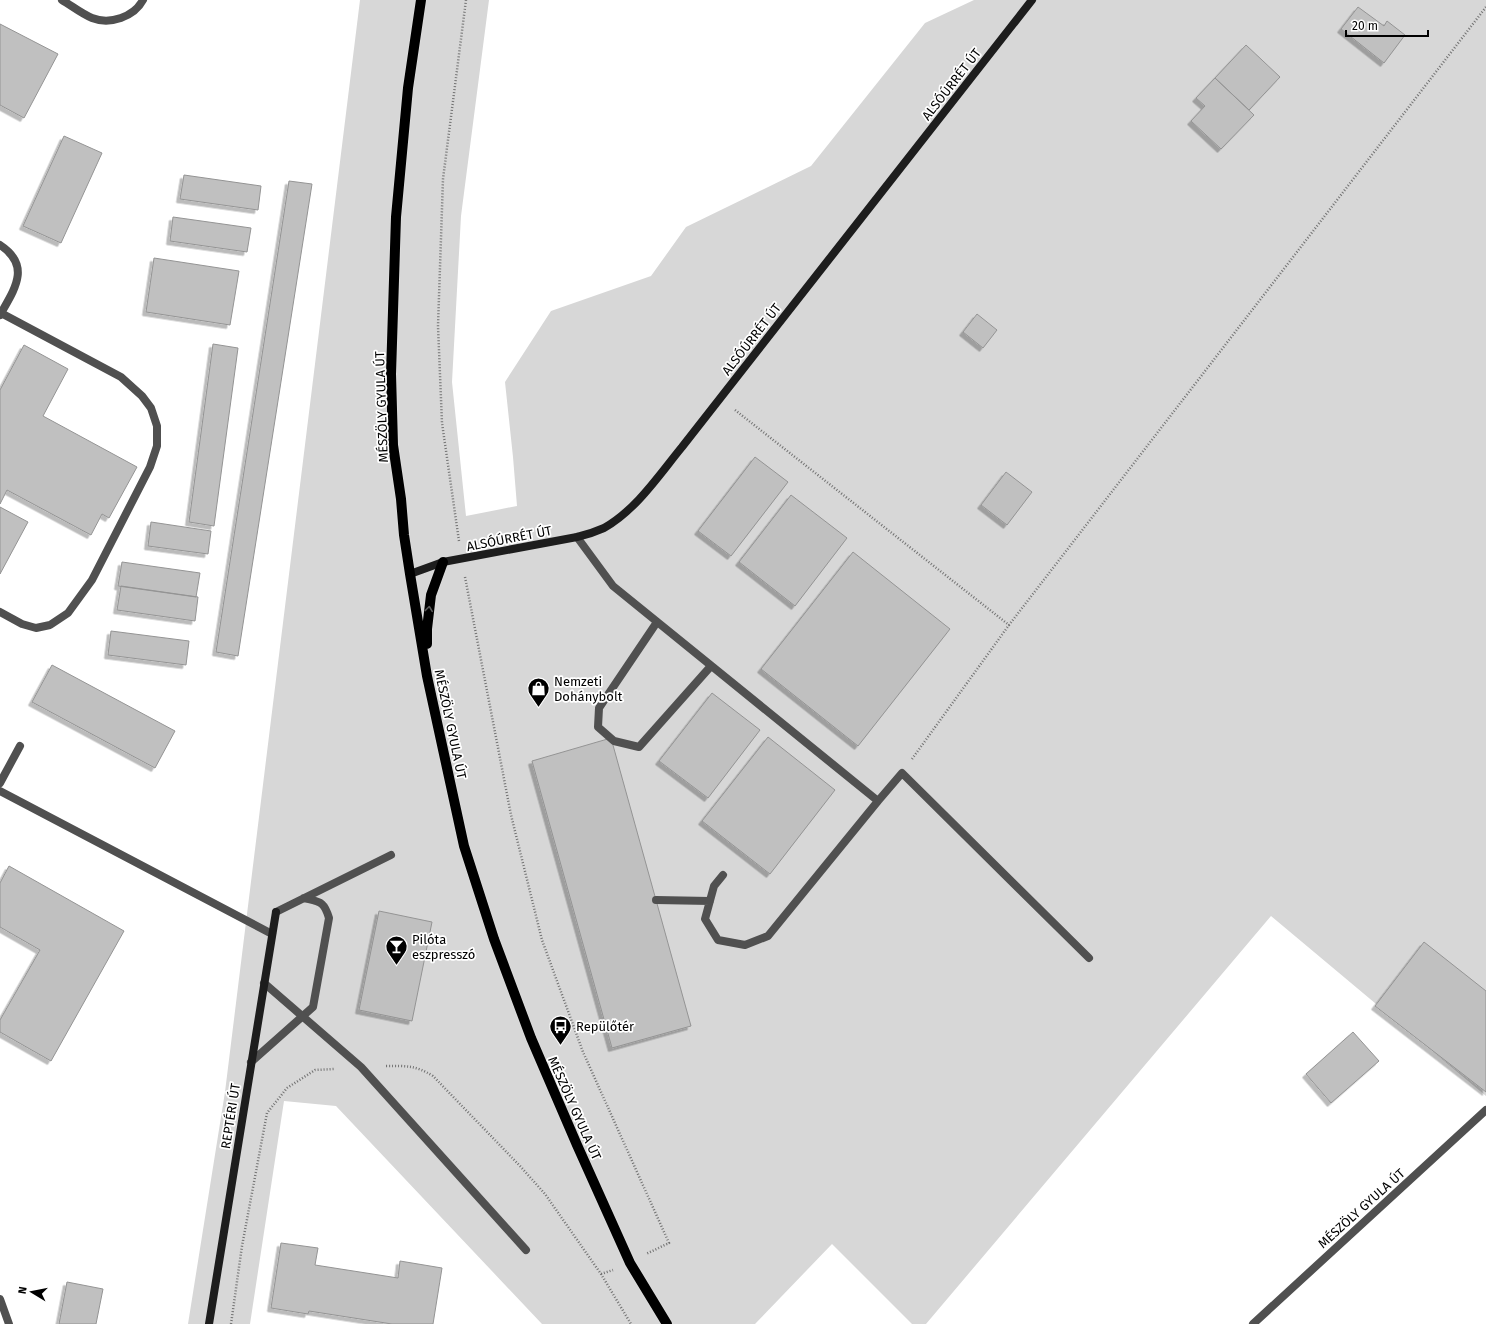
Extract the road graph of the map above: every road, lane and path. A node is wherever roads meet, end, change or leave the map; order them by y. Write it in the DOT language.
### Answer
graph roads {
  1 [pos="62,0"];
  2 [pos="143,0"];
  3 [pos="421,0"];
  4 [pos="466,0"];
  5 [pos="1032,0"];
  6 [pos="1486,7"];
  7 [pos="0,245"];
  8 [pos="1,314"];
  9 [pos="720,398"];
  10 [pos="577,537"];
  11 [pos="462,559"];
  12 [pos="443,562"];
  13 [pos="410,574"];
  14 [pos="0,612"];
  15 [pos="656,622"];
  16 [pos="1009,625"];
  17 [pos="711,666"];
  18 [pos="427,676"];
  19 [pos="20,746"];
  20 [pos="902,773"];
  21 [pos="0,783"];
  22 [pos="0,791"];
  23 [pos="878,801"];
  24 [pos="391,855"];
  25 [pos="723,875"];
  26 [pos="304,898"];
  27 [pos="656,900"];
  28 [pos="710,901"];
  29 [pos="272,934"];
  30 [pos="1089,958"];
  31 [pos="264,983"];
  32 [pos="303,1017"];
  33 [pos="251,1062"];
  34 [pos="361,1067"];
  35 [pos="1486,1110"];
  36 [pos="669,1243"];
  37 [pos="526,1250"];
  38 [pos="0,1299"];
  39 [pos="9,1324"];
  40 [pos="209,1324"];
  41 [pos="230,1324"];
  42 [pos="631,1324"];
  43 [pos="667,1324"];
  44 [pos="1253,1324"];
  1 -- 2 [label="street"];
  3 -- 13 [label="main road, MÉSZÖLY GYULA ÚT"];
  4 -- 11 [label="path"];
  5 -- 9 [label="street, ALSÓÚRRÉT ÚT"];
  6 -- 16 [label="path"];
  7 -- 8 [label="street"];
  8 -- 14 [label="street"];
  9 -- 10 [label="street, ALSÓÚRRÉT ÚT"];
  9 -- 16 [label="path"];
  10 -- 11 [label="street, ALSÓÚRRÉT ÚT"];
  10 -- 15 [label="street"];
  11 -- 12 [label="street, ALSÓÚRRÉT ÚT"];
  11 -- 36 [label="path"];
  12 -- 13 [label="street, ALSÓÚRRÉT ÚT"];
  18 -- 12 [label="main road, one-way"];
  13 -- 18 [label="main road, MÉSZÖLY GYULA ÚT"];
  15 -- 17 [label="street"];
  15 -- 17 [label="street"];
  16 -- 20 [label="path"];
  17 -- 23 [label="street"];
  18 -- 43 [label="main road, MÉSZÖLY GYULA ÚT"];
  19 -- 21 [label="street"];
  20 -- 23 [label="street"];
  20 -- 30 [label="street"];
  22 -- 29 [label="street"];
  23 -- 28 [label="street"];
  24 -- 26 [label="street"];
  25 -- 28 [label="street"];
  26 -- 29 [label="street, REPTÉRI ÚT"];
  26 -- 32 [label="street"];
  27 -- 28 [label="street"];
  29 -- 31 [label="street, REPTÉRI ÚT"];
  31 -- 32 [label="street"];
  31 -- 33 [label="street, REPTÉRI ÚT"];
  32 -- 33 [label="street"];
  32 -- 34 [label="street"];
  33 -- 40 [label="street, REPTÉRI ÚT"];
  34 -- 37 [label="street"];
  34 -- 41 [label="path"];
  34 -- 42 [label="path"];
  35 -- 44 [label="street, MÉSZÖLY GYULA ÚT"];
  38 -- 39 [label="street"];
}
